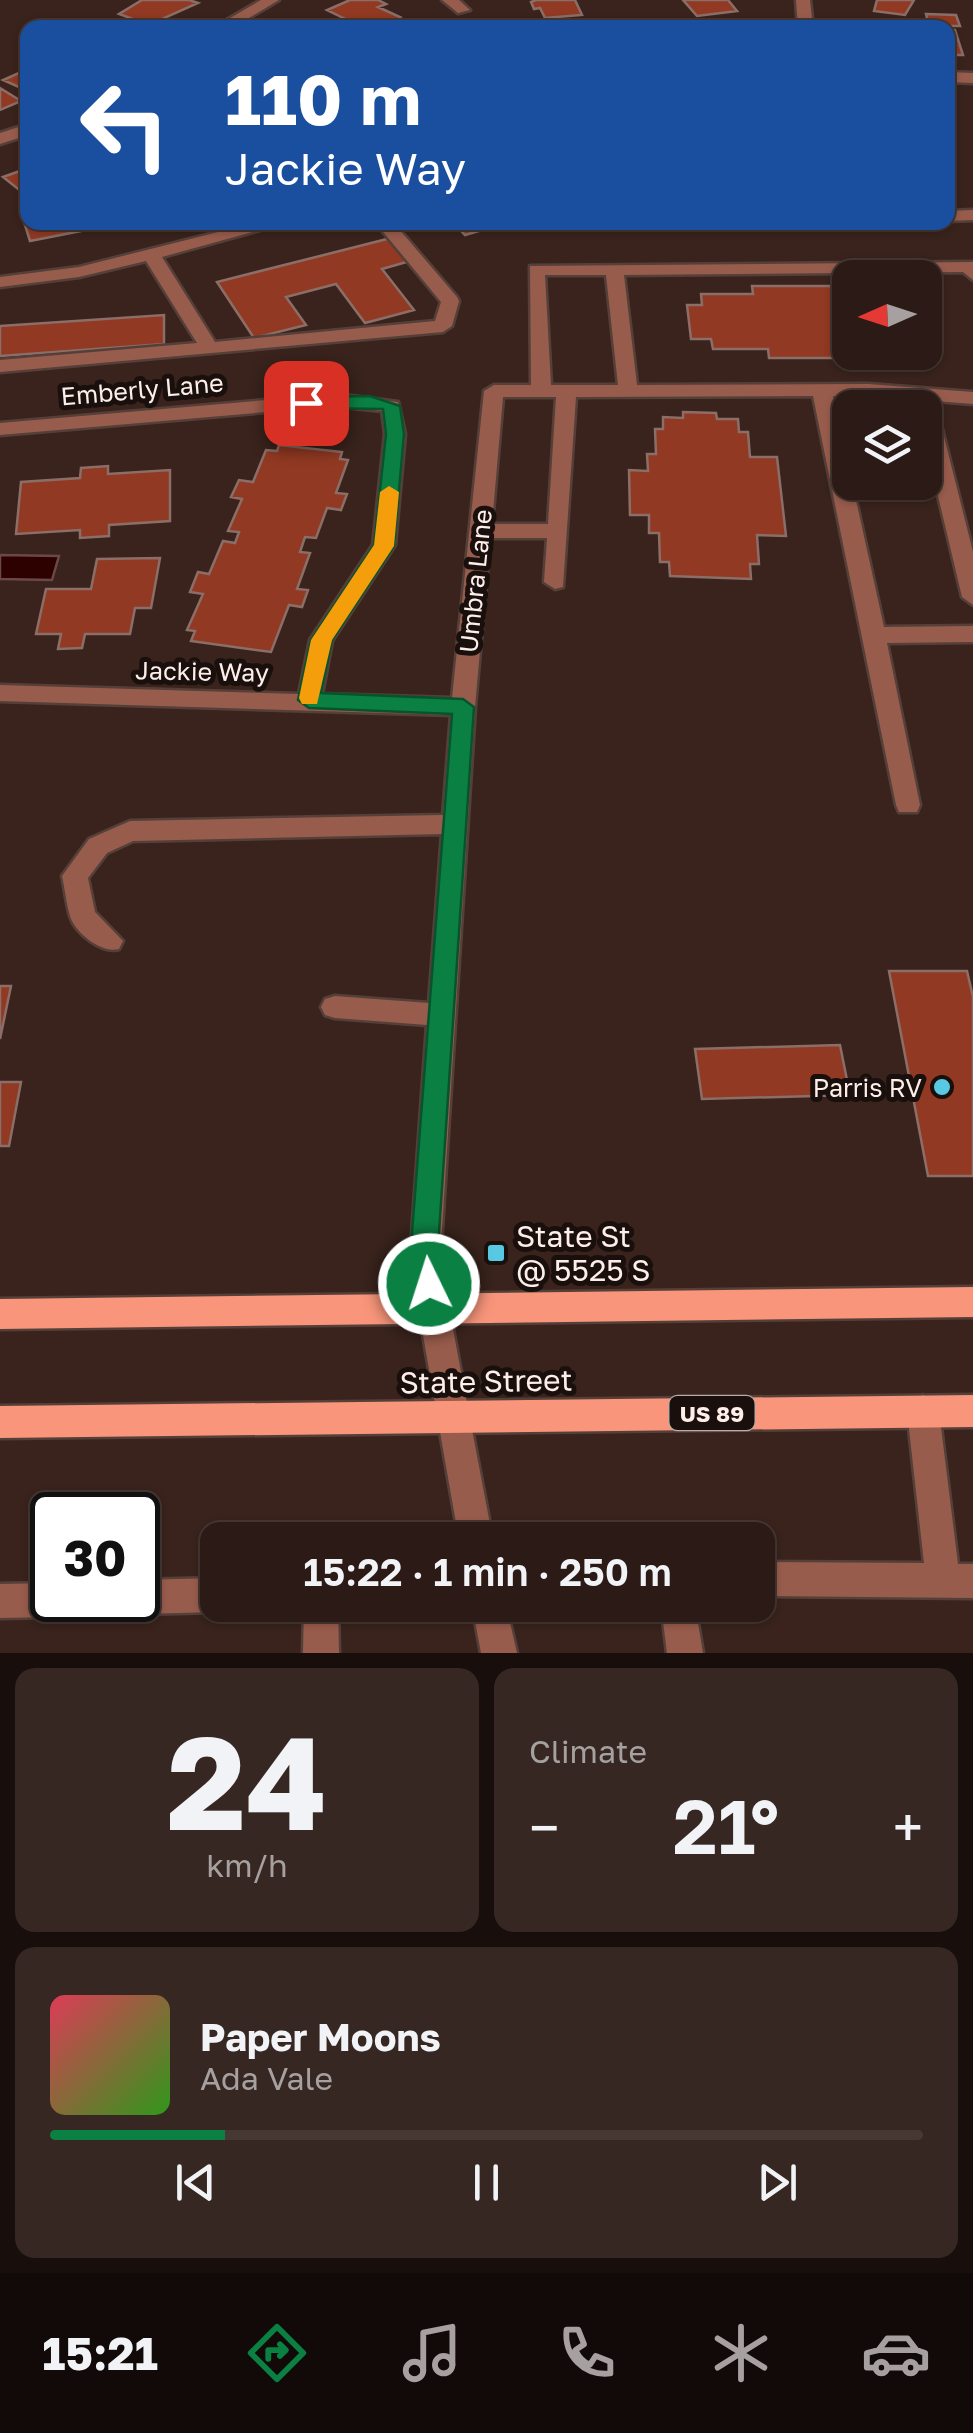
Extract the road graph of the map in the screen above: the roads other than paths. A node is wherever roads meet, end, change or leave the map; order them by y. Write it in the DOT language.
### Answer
graph roads {
  1 [pos="272,0"];
  2 [pos="448,0"];
  3 [pos="462,10"];
  4 [pos="235,20"];
  5 [pos="251,230"];
  6 [pos="391,230"];
  7 [pos="152,256"];
  8 [pos="614,270"];
  9 [pos="973,275"];
  10 [pos="0,282"];
  11 [pos="209,348"];
  12 [pos="0,366"];
  13 [pos="628,390"];
  14 [pos="822,390"];
  15 [pos="832,390"];
  16 [pos="541,391"];
  17 [pos="566,391"];
  18 [pos="942,395"];
  19 [pos="973,398"];
  20 [pos="0,429"];
  21 [pos="942,469"];
  22 [pos="480,531"];
  23 [pos="558,531"];
  24 [pos="555,582"];
  25 [pos="973,597"];
  26 [pos="973,634"];
  27 [pos="874,636"];
  28 [pos="0,693"];
  29 [pos="309,700"];
  30 [pos="463,707"];
  31 [pos="908,805"];
  32 [pos="454,824"];
  33 [pos="110,941"];
  34 [pos="334,1007"];
  35 [pos="440,1015"];
  36 [pos="973,1302"];
  37 [pos="433,1308"];
  38 [pos="0,1314"];
  39 [pos="973,1410"];
  40 [pos="922,1411"];
  41 [pos="451,1416"];
  42 [pos="0,1422"];
  43 [pos="472,1522"];
  44 [pos="775,1579"];
  45 [pos="958,1581"];
  46 [pos="200,1595"];
  47 [pos="160,1596"];
  48 [pos="30,1601"];
  49 [pos="0,1602"];
  50 [pos="320,1622"];
  51 [pos="493,1622"];
  52 [pos="680,1622"];
  53 [pos="321,1653"];
  54 [pos="499,1653"];
  55 [pos="685,1653"];
  1 -- 4 [label="street"];
  2 -- 3 [label="street"];
  5 -- 7 [label="street"];
  6 -- 11 [label="street"];
  7 -- 10 [label="street"];
  7 -- 11 [label="street"];
  8 -- 9 [label="street"];
  8 -- 13 [label="street"];
  8 -- 16 [label="street"];
  11 -- 12 [label="street"];
  13 -- 14 [label="street"];
  13 -- 17 [label="street"];
  14 -- 15 [label="street"];
  14 -- 27 [label="street"];
  16 -- 17 [label="street"];
  16 -- 22 [label="street, Umbra Lane"];
  17 -- 23 [label="street"];
  18 -- 19 [label="street"];
  20 -- 29 [label="street, Emberly Lane"];
  21 -- 25 [label="street"];
  22 -- 23 [label="street"];
  22 -- 30 [label="street, Umbra Lane"];
  23 -- 24 [label="street"];
  26 -- 27 [label="street"];
  27 -- 31 [label="street"];
  28 -- 29 [label="street, Jackie Way"];
  29 -- 30 [label="street, Jackie Way"];
  30 -- 32 [label="street, Umbra Lane"];
  32 -- 33 [label="street"];
  32 -- 35 [label="street, Umbra Lane"];
  34 -- 35 [label="street"];
  35 -- 37 [label="street, Umbra Lane"];
  36 -- 37 [label="main road"];
  37 -- 38 [label="main road"];
  37 -- 41 [label="street, Umbra Lane"];
  39 -- 40 [label="main road, State Street / US 89"];
  40 -- 41 [label="main road, State Street / US 89"];
  40 -- 45 [label="street"];
  41 -- 42 [label="main road, State Street / US 89"];
  41 -- 43 [label="street, Umbra Lane"];
  44 -- 45 [label="street"];
  46 -- 47 [label="street"];
  48 -- 49 [label="street"];
  50 -- 53 [label="street"];
  51 -- 54 [label="street"];
  52 -- 55 [label="street"];
}
